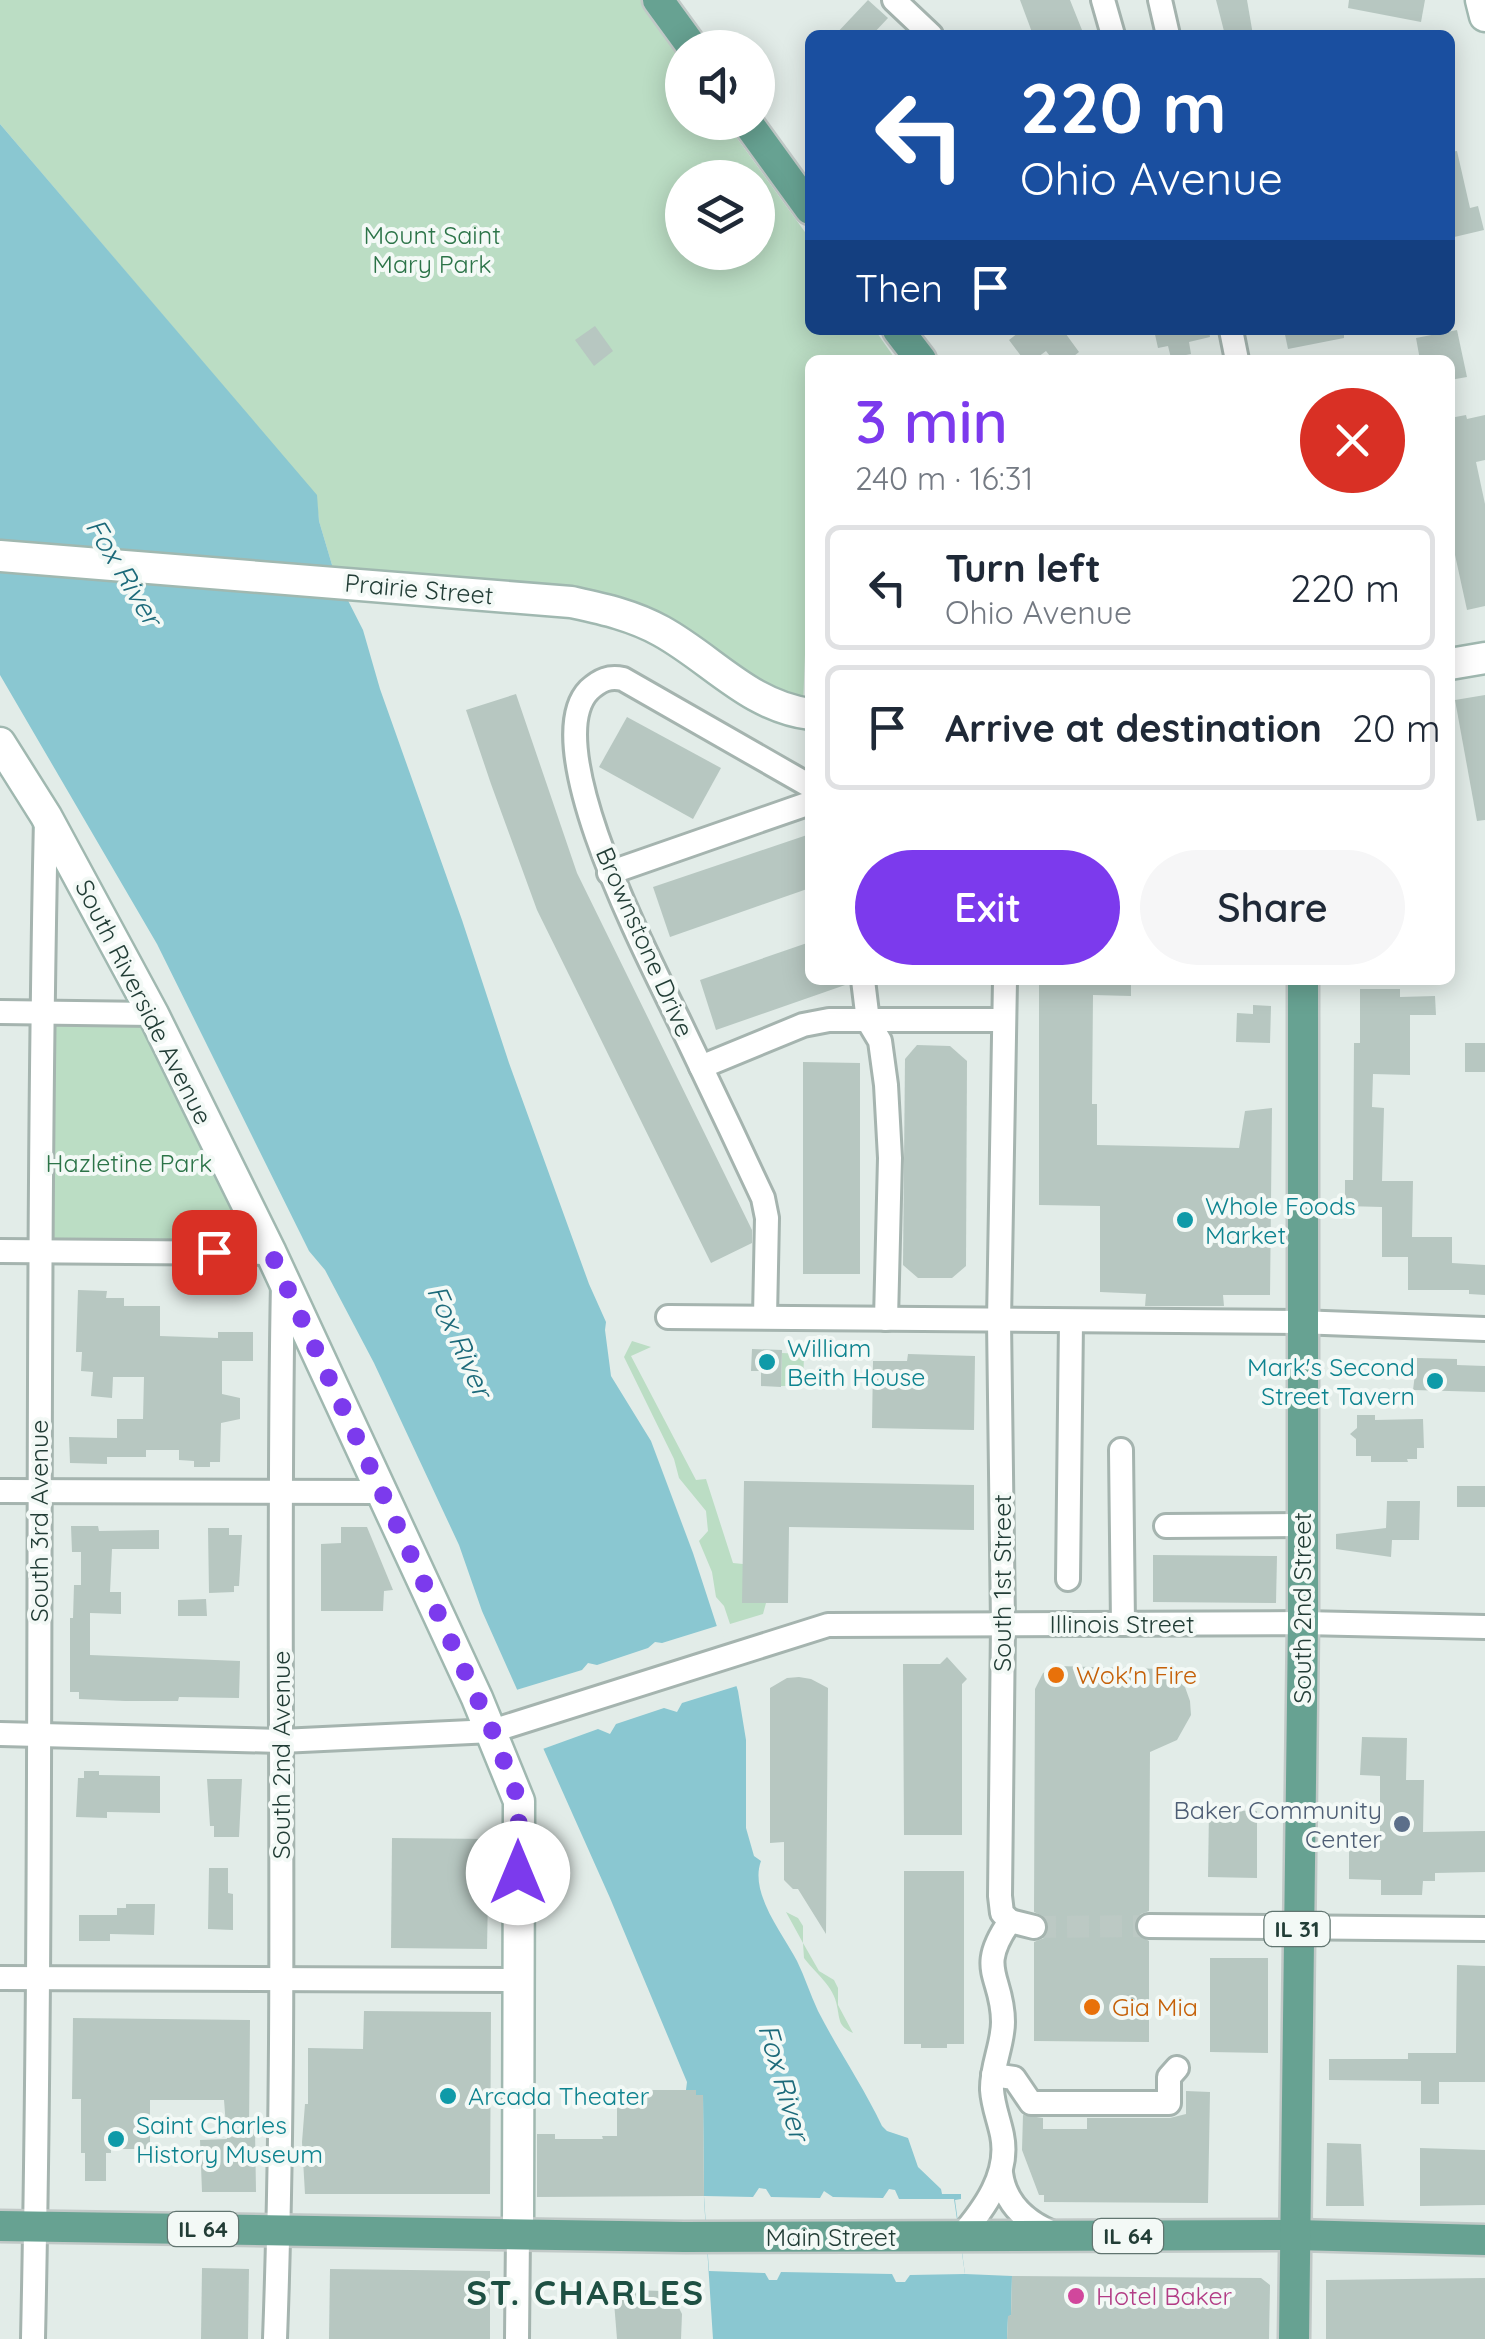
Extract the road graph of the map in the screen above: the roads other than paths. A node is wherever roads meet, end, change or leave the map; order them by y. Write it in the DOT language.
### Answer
graph roads {
  1 [pos="658,0"];
  2 [pos="894,0"];
  3 [pos="1103,0"];
  4 [pos="1160,0"];
  5 [pos="1481,0"];
  6 [pos="1485,16"];
  7 [pos="679,30"];
  8 [pos="926,30"];
  9 [pos="1112,30"];
  10 [pos="1167,30"];
  11 [pos="760,140"];
  12 [pos="805,202"];
  13 [pos="0,556"];
  14 [pos="1485,658"];
  15 [pos="1455,663"];
  16 [pos="805,713"];
  17 [pos="0,743"];
  18 [pos="805,783"];
  19 [pos="805,805"];
  20 [pos="46,816"];
  21 [pos="610,874"];
  22 [pos="864,985"];
  23 [pos="1005,985"];
  24 [pos="1304,985"];
  25 [pos="0,1012"];
  26 [pos="42,1012"];
  27 [pos="153,1014"];
  28 [pos="1004,1020"];
  29 [pos="868,1021"];
  30 [pos="701,1066"];
  31 [pos="0,1251"];
  32 [pos="40,1252"];
  33 [pos="277,1266"];
  34 [pos="668,1317"];
  35 [pos="765,1317"];
  36 [pos="886,1319"];
  37 [pos="1000,1320"];
  38 [pos="1071,1322"];
  39 [pos="1303,1323"];
  40 [pos="1485,1329"];
  41 [pos="1120,1450"];
  42 [pos="0,1490"];
  43 [pos="38,1491"];
  44 [pos="278,1492"];
  45 [pos="382,1492"];
  46 [pos="1303,1525"];
  47 [pos="1166,1526"];
  48 [pos="1068,1579"];
  49 [pos="1302,1623"];
  50 [pos="1003,1624"];
  51 [pos="1124,1624"];
  52 [pos="1485,1628"];
  53 [pos="492,1730"];
  54 [pos="0,1734"];
  55 [pos="40,1734"];
  56 [pos="281,1741"];
  57 [pos="1010,1920"];
  58 [pos="1149,1926"];
  59 [pos="1034,1927"];
  60 [pos="1297,1927"];
  61 [pos="1485,1929"];
  62 [pos="0,1978"];
  63 [pos="38,1979"];
  64 [pos="280,1980"];
  65 [pos="518,1980"];
  66 [pos="1177,2068"];
  67 [pos="993,2075"];
  68 [pos="1000,2173"];
  69 [pos="0,2226"];
  70 [pos="36,2227"];
  71 [pos="279,2230"];
  72 [pos="518,2233"];
  73 [pos="1061,2236"];
  74 [pos="1296,2236"];
  75 [pos="960,2238"];
  76 [pos="1485,2240"];
  77 [pos="33,2339"];
  78 [pos="275,2339"];
  79 [pos="517,2339"];
  80 [pos="1294,2339"];
  1 -- 7 [label="main road"];
  2 -- 8 [label="street"];
  3 -- 9 [label="street"];
  4 -- 10 [label="street"];
  5 -- 6 [label="street"];
  11 -- 12 [label="main road"];
  13 -- 16 [label="street, Prairie Street"];
  14 -- 15 [label="street"];
  17 -- 20 [label="street, South Riverside Avenue"];
  18 -- 21 [label="street, Brownstone Drive"];
  19 -- 21 [label="street"];
  20 -- 26 [label="street, South 3rd Avenue"];
  20 -- 27 [label="street, South Riverside Avenue"];
  21 -- 30 [label="street, Brownstone Drive"];
  22 -- 29 [label="street"];
  23 -- 28 [label="street, South 1st Street"];
  24 -- 39 [label="main road, South 2nd Street / IL 31"];
  25 -- 26 [label="street"];
  26 -- 27 [label="street"];
  26 -- 32 [label="street, South 3rd Avenue"];
  27 -- 33 [label="street, South Riverside Avenue"];
  28 -- 29 [label="street"];
  28 -- 37 [label="street, South 1st Street"];
  29 -- 30 [label="street"];
  29 -- 36 [label="street"];
  30 -- 35 [label="street, Brownstone Drive"];
  31 -- 32 [label="street"];
  32 -- 33 [label="street"];
  32 -- 43 [label="street, South 3rd Avenue"];
  33 -- 44 [label="street, South 2nd Avenue"];
  33 -- 45 [label="street, South Riverside Avenue"];
  34 -- 35 [label="street"];
  35 -- 36 [label="street"];
  36 -- 37 [label="street"];
  37 -- 38 [label="street"];
  37 -- 50 [label="street, South 1st Street"];
  38 -- 39 [label="street"];
  38 -- 48 [label="street"];
  39 -- 40 [label="street"];
  39 -- 46 [label="main road, South 2nd Street / IL 31"];
  41 -- 51 [label="street"];
  42 -- 43 [label="street"];
  43 -- 44 [label="street"];
  43 -- 55 [label="street, South 3rd Avenue"];
  44 -- 45 [label="street"];
  44 -- 56 [label="street, South 2nd Avenue"];
  45 -- 53 [label="street, South Riverside Avenue"];
  46 -- 47 [label="street"];
  46 -- 49 [label="main road, South 2nd Street / IL 31"];
  49 -- 51 [label="street, Illinois Street"];
  49 -- 52 [label="street, Illinois Street"];
  49 -- 60 [label="main road, South 2nd Street / IL 31"];
  50 -- 51 [label="street, Illinois Street"];
  50 -- 53 [label="street, Illinois Street"];
  50 -- 57 [label="street, South 1st Street"];
  53 -- 56 [label="street, Illinois Street"];
  53 -- 65 [label="street, South Riverside Avenue"];
  54 -- 55 [label="street, Illinois Street"];
  55 -- 56 [label="street, Illinois Street"];
  55 -- 63 [label="street, South 3rd Avenue"];
  56 -- 64 [label="street, South 2nd Avenue"];
  57 -- 59 [label="street"];
  57 -- 67 [label="street"];
  58 -- 60 [label="street"];
  60 -- 61 [label="street"];
  60 -- 74 [label="main road, South 2nd Street / IL 31"];
  62 -- 63 [label="street"];
  63 -- 64 [label="street"];
  63 -- 70 [label="street, South 3rd Avenue"];
  64 -- 65 [label="street"];
  64 -- 71 [label="street, South 2nd Avenue"];
  65 -- 72 [label="street, South Riverside Avenue"];
  66 -- 67 [label="street"];
  67 -- 68 [label="street"];
  68 -- 73 [label="street"];
  68 -- 75 [label="street"];
  69 -- 70 [label="main road, IL 64"];
  70 -- 71 [label="main road, IL 64"];
  70 -- 77 [label="street, South 3rd Avenue"];
  71 -- 72 [label="main road, IL 64"];
  71 -- 78 [label="street, South 2nd Avenue"];
  72 -- 75 [label="main road, Main Street / IL 64"];
  72 -- 79 [label="street"];
  73 -- 74 [label="main road, IL 64"];
  73 -- 75 [label="main road, IL 64"];
  74 -- 76 [label="main road, IL 64"];
  74 -- 80 [label="main road, IL 31"];
}
